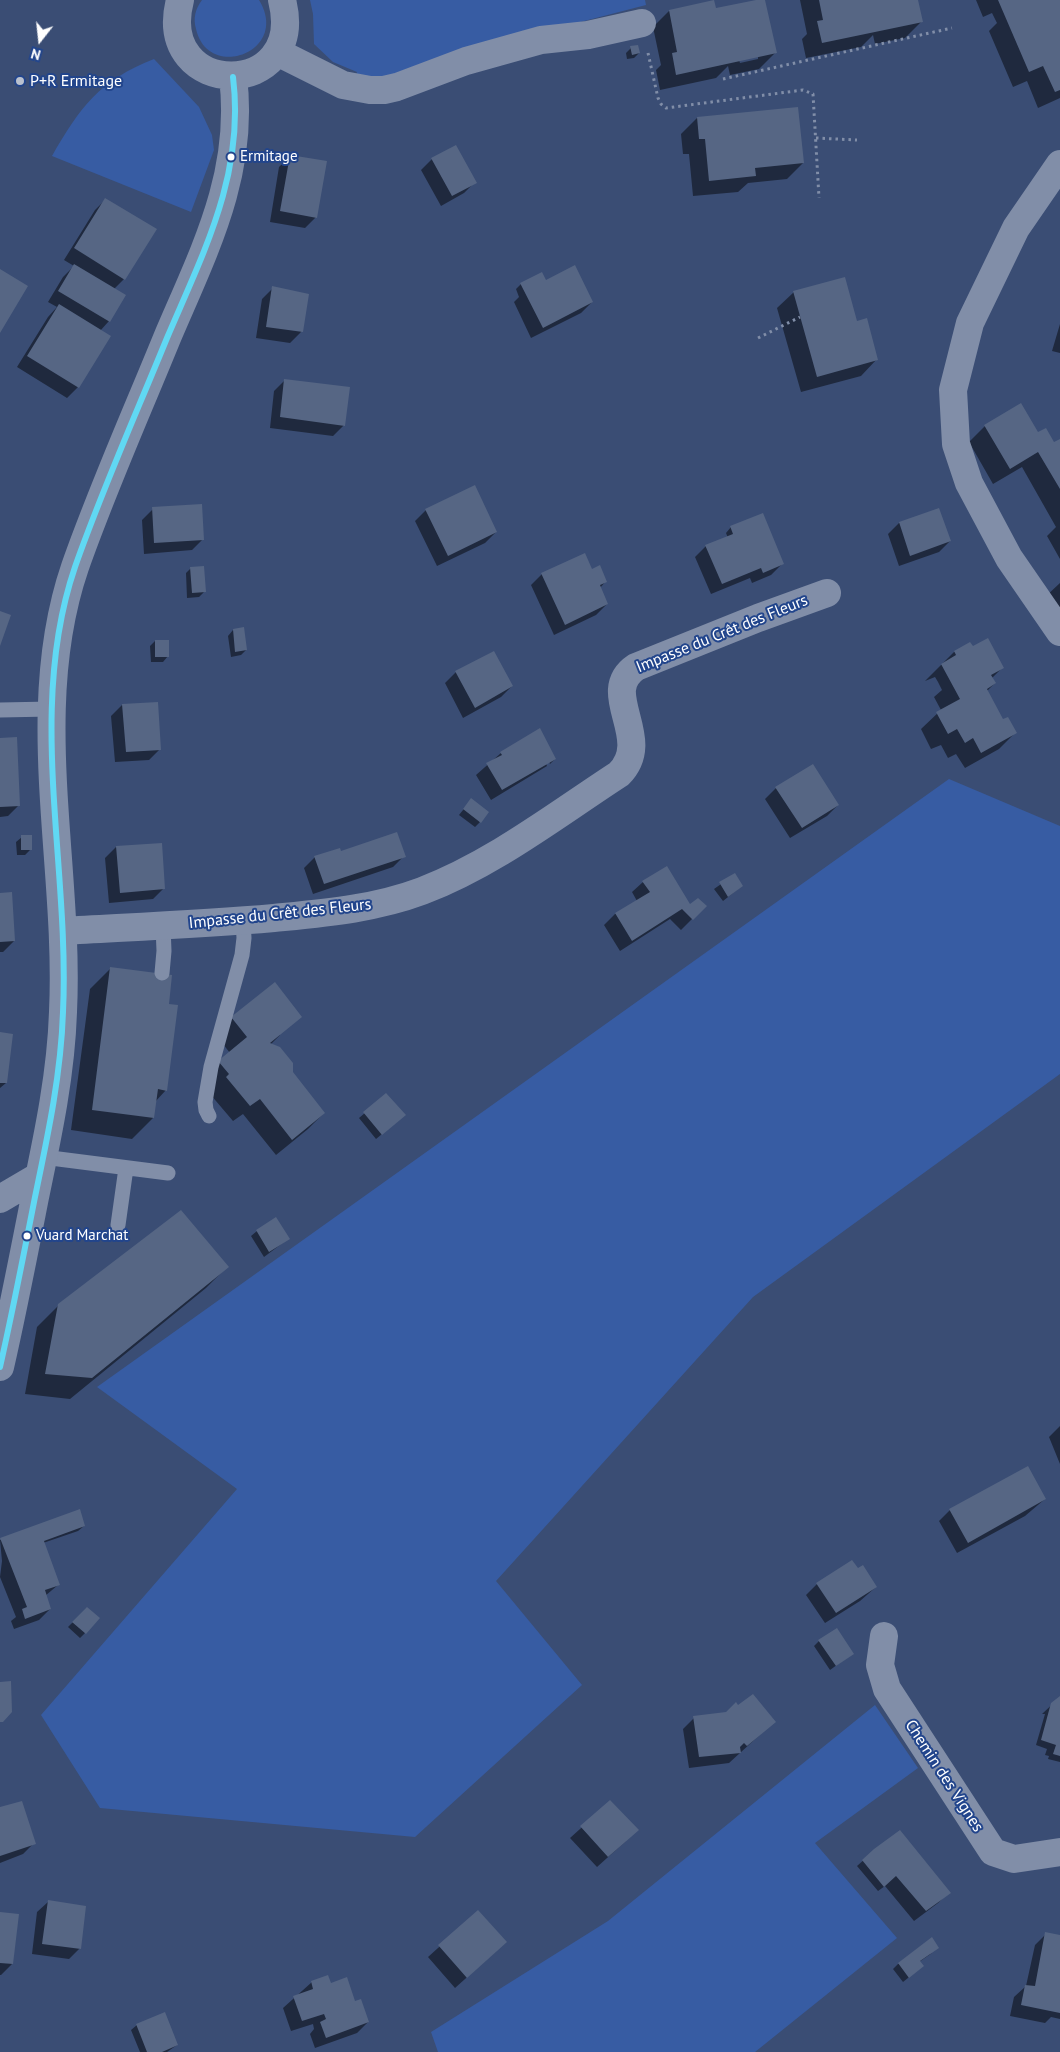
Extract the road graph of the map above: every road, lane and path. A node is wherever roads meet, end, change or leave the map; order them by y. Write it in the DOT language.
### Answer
graph roads {
  1 [pos="180,0"];
  2 [pos="282,0"];
  3 [pos="642,24"];
  4 [pos="952,28"];
  5 [pos="277,52"];
  6 [pos="650,64"];
  7 [pos="233,76"];
  8 [pos="723,79"];
  9 [pos="816,138"];
  10 [pos="858,140"];
  11 [pos="1060,164"];
  12 [pos="819,198"];
  13 [pos="800,316"];
  14 [pos="758,338"];
  15 [pos="827,593"];
  16 [pos="1060,632"];
  17 [pos="51,709"];
  18 [pos="0,710"];
  19 [pos="243,921"];
  20 [pos="162,926"];
  21 [pos="63,932"];
  22 [pos="162,973"];
  23 [pos="209,1116"];
  24 [pos="41,1167"];
  25 [pos="126,1168"];
  26 [pos="168,1173"];
  27 [pos="0,1199"];
  28 [pos="118,1225"];
  29 [pos="0,1367"];
  30 [pos="884,1636"];
  31 [pos="1060,1852"];
  1 -- 7 [label="street"];
  2 -- 5 [label="street"];
  3 -- 5 [label="street"];
  4 -- 8 [label="path"];
  5 -- 7 [label="street"];
  6 -- 9 [label="path"];
  7 -- 17 [label="street"];
  9 -- 10 [label="path"];
  9 -- 12 [label="path"];
  11 -- 16 [label="street"];
  13 -- 14 [label="path"];
  15 -- 19 [label="street, Impasse du Crêt des Fleurs"];
  17 -- 18 [label="lane"];
  17 -- 21 [label="street"];
  19 -- 20 [label="street, Impasse du Crêt des Fleurs"];
  19 -- 23 [label="lane"];
  20 -- 21 [label="street, Impasse du Crêt des Fleurs"];
  20 -- 22 [label="lane"];
  21 -- 24 [label="street"];
  24 -- 25 [label="lane"];
  24 -- 27 [label="street"];
  24 -- 29 [label="street"];
  25 -- 26 [label="lane"];
  25 -- 28 [label="lane"];
  30 -- 31 [label="street, Chemin des Vignes"];
}
